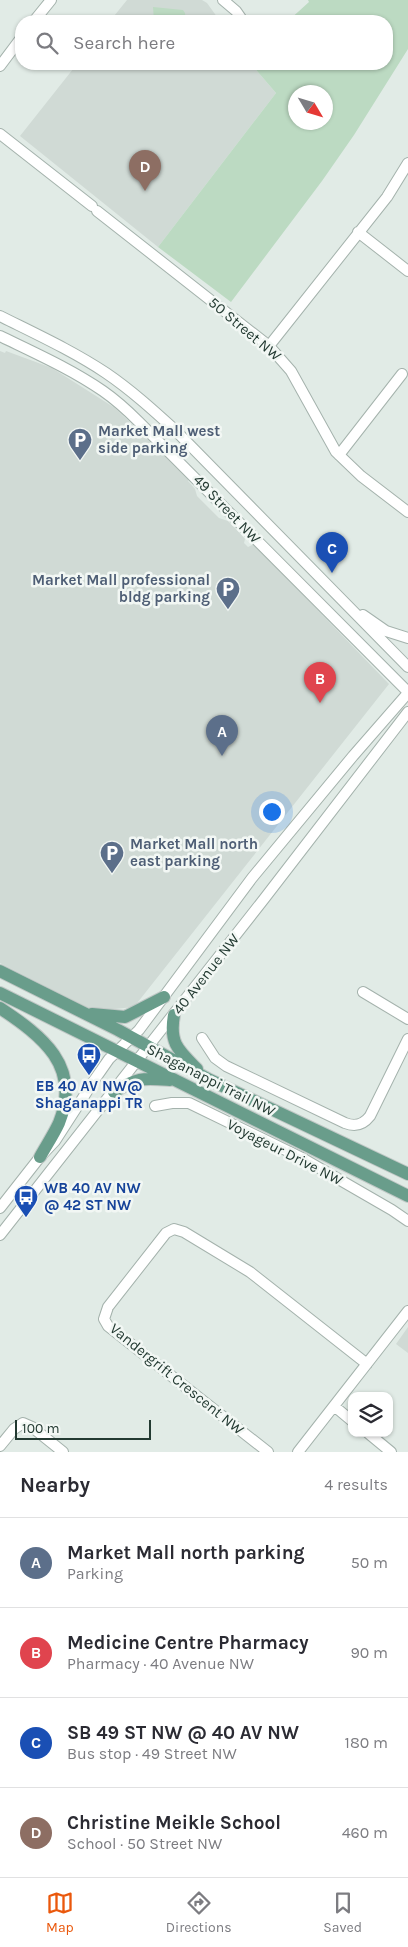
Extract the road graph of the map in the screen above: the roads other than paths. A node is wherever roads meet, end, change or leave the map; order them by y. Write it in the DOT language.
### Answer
graph roads {
  1 [pos="51,0"];
  2 [pos="223,0"];
  3 [pos="39,15"];
  4 [pos="239,15"];
  5 [pos="15,46"];
  6 [pos="0,66"];
  7 [pos="0,134"];
  8 [pos="408,163"];
  9 [pos="358,232"];
  10 [pos="408,271"];
  11 [pos="0,316"];
  12 [pos="0,336"];
  13 [pos="270,346"];
  14 [pos="402,374"];
  15 [pos="339,455"];
  16 [pos="408,512"];
  17 [pos="345,603"];
  18 [pos="408,638"];
  19 [pos="408,667"];
  20 [pos="408,692"];
  21 [pos="408,712"];
  22 [pos="0,971"];
  23 [pos="363,992"];
  24 [pos="0,993"];
  25 [pos="164,997"];
  26 [pos="0,1008"];
  27 [pos="86,1014"];
  28 [pos="174,1015"];
  29 [pos="408,1019"];
  30 [pos="131,1038"];
  31 [pos="202,1038"];
  32 [pos="408,1039"];
  33 [pos="148,1048"];
  34 [pos="119,1051"];
  35 [pos="138,1061"];
  36 [pos="208,1079"];
  37 [pos="177,1081"];
  38 [pos="114,1092"];
  39 [pos="155,1106"];
  40 [pos="40,1156"];
  41 [pos="408,1174"];
  42 [pos="408,1196"];
  43 [pos="0,1208"];
  44 [pos="408,1221"];
  45 [pos="0,1234"];
  46 [pos="408,1311"];
  47 [pos="367,1364"];
  48 [pos="334,1406"];
  49 [pos="348,1418"];
  50 [pos="373,1437"];
  51 [pos="0,1446"];
  52 [pos="64,1452"];
  53 [pos="268,1452"];
  54 [pos="298,1452"];
  55 [pos="391,1452"];
  1 -- 3 [label="street"];
  2 -- 4 [label="street"];
  5 -- 6 [label="street"];
  7 -- 13 [label="street, 50 Street NW"];
  8 -- 9 [label="street"];
  9 -- 10 [label="street"];
  9 -- 13 [label="street"];
  11 -- 17 [label="street, 49 Street NW"];
  12 -- 20 [label="street, 49 Street NW"];
  13 -- 15 [label="street, 50 Street NW"];
  14 -- 15 [label="street"];
  15 -- 16 [label="street, 50 Street NW"];
  17 -- 18 [label="street"];
  17 -- 19 [label="street, 49 Street NW"];
  20 -- 25 [label="street, 40 Avenue NW"];
  21 -- 28 [label="street, 40 Avenue NW"];
  22 -- 27 [label="main road, Shaganappi Trail NW"];
  23 -- 29 [label="street"];
  24 -- 34 [label="main road, Shaganappi Trail NW"];
  25 -- 27 [label="main road"];
  25 -- 30 [label="street, 40 Avenue NW"];
  26 -- 40 [label="main road"];
  27 -- 30 [label="main road, Shaganappi Trail NW"];
  28 -- 33 [label="street, 40 Avenue NW"];
  28 -- 36 [label="main road"];
  30 -- 33 [label="main road, Shaganappi Trail NW"];
  30 -- 34 [label="street, 40 Avenue NW"];
  31 -- 32 [label="street"];
  33 -- 35 [label="street, 40 Avenue NW"];
  33 -- 36 [label="main road, Shaganappi Trail NW"];
  34 -- 35 [label="main road, Shaganappi Trail NW"];
  34 -- 40 [label="street, 40 Avenue NW"];
  35 -- 37 [label="main road, Shaganappi Trail NW"];
  35 -- 38 [label="street, 40 Avenue NW"];
  36 -- 41 [label="main road, Shaganappi Trail NW"];
  37 -- 38 [label="main road"];
  37 -- 42 [label="main road, Shaganappi Trail NW"];
  38 -- 45 [label="street, 40 Avenue NW"];
  39 -- 44 [label="street, Voyageur Drive NW"];
  40 -- 43 [label="street, 40 Avenue NW"];
  46 -- 47 [label="street"];
  47 -- 48 [label="street"];
  47 -- 53 [label="street, Vandergrift Crescent NW"];
  48 -- 49 [label="street"];
  48 -- 54 [label="street"];
  50 -- 55 [label="street"];
  51 -- 52 [label="street"];
}
